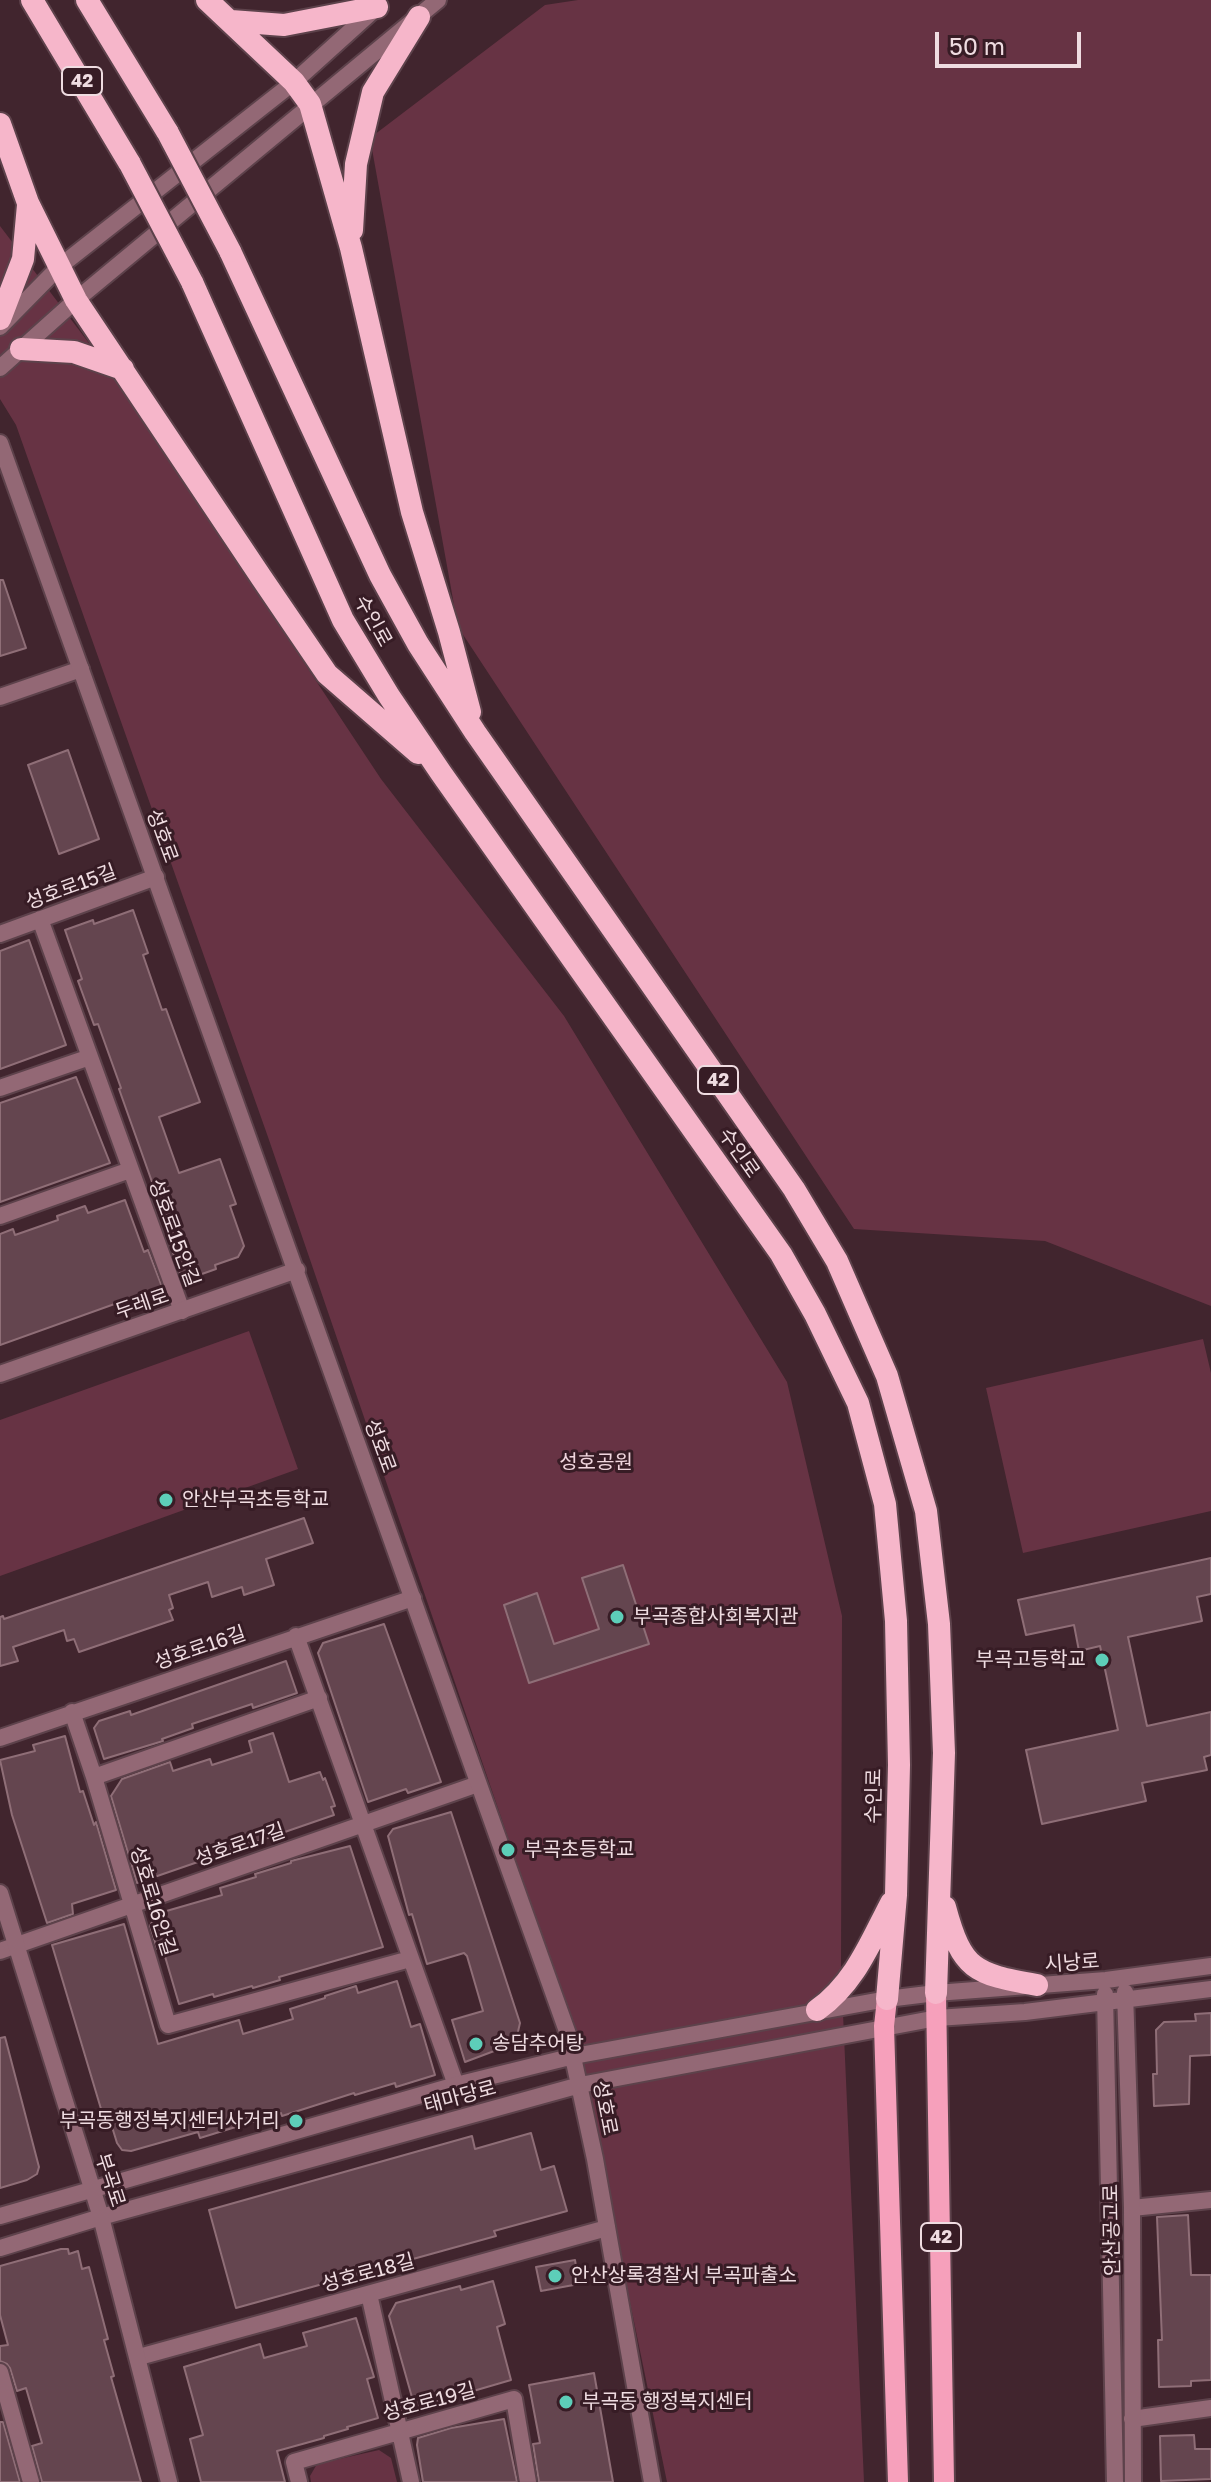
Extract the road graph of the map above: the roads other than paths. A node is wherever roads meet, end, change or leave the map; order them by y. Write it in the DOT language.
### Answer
graph roads {
  1 [pos="32,0"];
  2 [pos="87,0"];
  3 [pos="207,0"];
  4 [pos="438,0"];
  5 [pos="380,4"];
  6 [pos="419,17"];
  7 [pos="231,21"];
  8 [pos="294,82"];
  9 [pos="310,104"];
  10 [pos="0,124"];
  11 [pos="28,203"];
  12 [pos="351,248"];
  13 [pos="59,267"];
  14 [pos="76,300"];
  15 [pos="0,319"];
  16 [pos="0,327"];
  17 [pos="21,349"];
  18 [pos="0,368"];
  19 [pos="123,369"];
  20 [pos="0,443"];
  21 [pos="81,669"];
  22 [pos="0,697"];
  23 [pos="475,732"];
  24 [pos="441,773"];
  25 [pos="156,877"];
  26 [pos="40,919"];
  27 [pos="0,934"];
  28 [pos="90,1057"];
  29 [pos="0,1088"];
  30 [pos="130,1170"];
  31 [pos="0,1216"];
  32 [pos="297,1270"];
  33 [pos="182,1311"];
  34 [pos="0,1374"];
  35 [pos="413,1598"];
  36 [pos="296,1636"];
  37 [pos="319,1698"];
  38 [pos="72,1712"];
  39 [pos="0,1738"];
  40 [pos="94,1777"];
  41 [pos="478,1784"];
  42 [pos="364,1823"];
  43 [pos="940,1887"];
  44 [pos="0,1893"];
  45 [pos="896,1895"];
  46 [pos="133,1903"];
  47 [pos="8,1948"];
  48 [pos="410,1959"];
  49 [pos="1211,1966"];
  50 [pos="1125,1978"];
  51 [pos="1106,1980"];
  52 [pos="1037,1985"];
  53 [pos="1211,1989"];
  54 [pos="936,1993"];
  55 [pos="887,1999"];
  56 [pos="1125,1999"];
  57 [pos="1105,2003"];
  58 [pos="817,2010"];
  59 [pos="937,2018"];
  60 [pos="884,2026"];
  61 [pos="574,2056"];
  62 [pos="456,2085"];
  63 [pos="580,2085"];
  64 [pos="92,2189"];
  65 [pos="1211,2200"];
  66 [pos="1132,2208"];
  67 [pos="0,2216"];
  68 [pos="101,2217"];
  69 [pos="607,2228"];
  70 [pos="0,2248"];
  71 [pos="369,2294"];
  72 [pos="139,2357"];
  73 [pos="0,2372"];
  74 [pos="1211,2408"];
  75 [pos="1132,2419"];
  76 [pos="399,2430"];
  77 [pos="31,2482"];
  78 [pos="169,2482"];
  79 [pos="299,2482"];
  80 [pos="411,2482"];
  81 [pos="528,2482"];
  82 [pos="652,2482"];
  83 [pos="898,2482"];
  84 [pos="944,2482"];
  85 [pos="1115,2482"];
  86 [pos="1133,2482"];
  1 -- 24 [label="highway, 수인로 / 42, bridge"];
  2 -- 23 [label="highway, 수인로 / 42, bridge"];
  3 -- 7 [label="highway"];
  4 -- 6 [label="street"];
  5 -- 7 [label="highway"];
  5 -- 8 [label="street"];
  6 -- 9 [label="street"];
  6 -- 12 [label="highway"];
  7 -- 8 [label="highway"];
  8 -- 9 [label="highway"];
  8 -- 13 [label="street"];
  9 -- 12 [label="highway"];
  9 -- 14 [label="street"];
  10 -- 11 [label="highway"];
  11 -- 13 [label="highway"];
  11 -- 15 [label="highway"];
  12 -- 23 [label="highway"];
  13 -- 14 [label="highway"];
  13 -- 16 [label="street"];
  14 -- 17 [label="street"];
  14 -- 19 [label="highway"];
  17 -- 18 [label="street"];
  17 -- 19 [label="highway"];
  19 -- 24 [label="highway"];
  20 -- 21 [label="street, 성호로"];
  21 -- 22 [label="street"];
  21 -- 25 [label="street, 성호로"];
  23 -- 43 [label="highway, 수인로 / 42"];
  24 -- 45 [label="highway, 수인로 / 42"];
  25 -- 26 [label="street, 성호로15길"];
  25 -- 32 [label="street, 성호로"];
  26 -- 27 [label="street, 성호로15길"];
  26 -- 28 [label="street, 성호로15안길"];
  28 -- 29 [label="street"];
  28 -- 30 [label="street, 성호로15안길"];
  30 -- 31 [label="street, 성호로15안길"];
  30 -- 33 [label="street, 성호로15안길"];
  32 -- 33 [label="street, 두레로"];
  32 -- 35 [label="street, 성호로"];
  33 -- 34 [label="street, 두레로"];
  35 -- 36 [label="street, 성호로16길"];
  35 -- 41 [label="street, 성호로"];
  36 -- 37 [label="street"];
  36 -- 38 [label="street, 성호로16길"];
  37 -- 40 [label="street"];
  37 -- 42 [label="street"];
  38 -- 39 [label="street, 성호로16길"];
  38 -- 40 [label="street, 성호로16안길"];
  40 -- 46 [label="street, 성호로16안길"];
  41 -- 42 [label="street, 성호로17길"];
  41 -- 61 [label="street, 성호로"];
  42 -- 46 [label="street, 성호로17길"];
  42 -- 48 [label="street"];
  43 -- 52 [label="highway"];
  43 -- 54 [label="highway, 수인로 / 42"];
  44 -- 47 [label="street, 부곡로"];
  45 -- 55 [label="highway, 수인로 / 42"];
  45 -- 58 [label="highway"];
  46 -- 47 [label="street, 성호로17길"];
  46 -- 48 [label="street, 성호로16안길"];
  47 -- 64 [label="street, 부곡로"];
  48 -- 62 [label="street"];
  49 -- 50 [label="street, 시낭로"];
  50 -- 51 [label="street, 시낭로"];
  50 -- 56 [label="street, 안산공고로"];
  51 -- 52 [label="street, 시낭로"];
  51 -- 57 [label="street, 안산공고로"];
  52 -- 54 [label="street, 시낭로"];
  53 -- 56 [label="street, 시낭로"];
  54 -- 55 [label="street, 태마당로"];
  54 -- 59 [label="main road, 수인로 / 42"];
  55 -- 58 [label="street, 태마당로"];
  55 -- 60 [label="main road, 수인로 / 42"];
  56 -- 57 [label="street, 시낭로"];
  56 -- 66 [label="street, 안산공고로"];
  57 -- 59 [label="street, 시낭로"];
  57 -- 85 [label="street, 안산공고로"];
  58 -- 61 [label="street, 태마당로"];
  59 -- 60 [label="street, 태마당로"];
  59 -- 84 [label="main road, 수인로 / 42"];
  60 -- 63 [label="street, 태마당로"];
  60 -- 83 [label="main road, 수인로 / 42"];
  61 -- 62 [label="street, 태마당로"];
  61 -- 63 [label="street, 성호로"];
  62 -- 64 [label="street, 태마당로"];
  63 -- 68 [label="street, 태마당로"];
  63 -- 69 [label="street, 성호로"];
  64 -- 67 [label="street, 태마당로"];
  64 -- 68 [label="street, 부곡로"];
  65 -- 66 [label="street"];
  66 -- 75 [label="street, 안산공고로"];
  68 -- 70 [label="street, 태마당로"];
  68 -- 72 [label="street, 부곡로"];
  69 -- 71 [label="street, 성호로18길"];
  69 -- 82 [label="street, 성호로"];
  71 -- 72 [label="street, 성호로18길"];
  71 -- 76 [label="street"];
  72 -- 78 [label="street, 부곡로"];
  73 -- 77 [label="street"];
  74 -- 75 [label="street"];
  75 -- 86 [label="street, 안산공고로"];
  76 -- 79 [label="street, 성호로19길"];
  76 -- 80 [label="street"];
  76 -- 81 [label="street, 성호로19길"];
}
